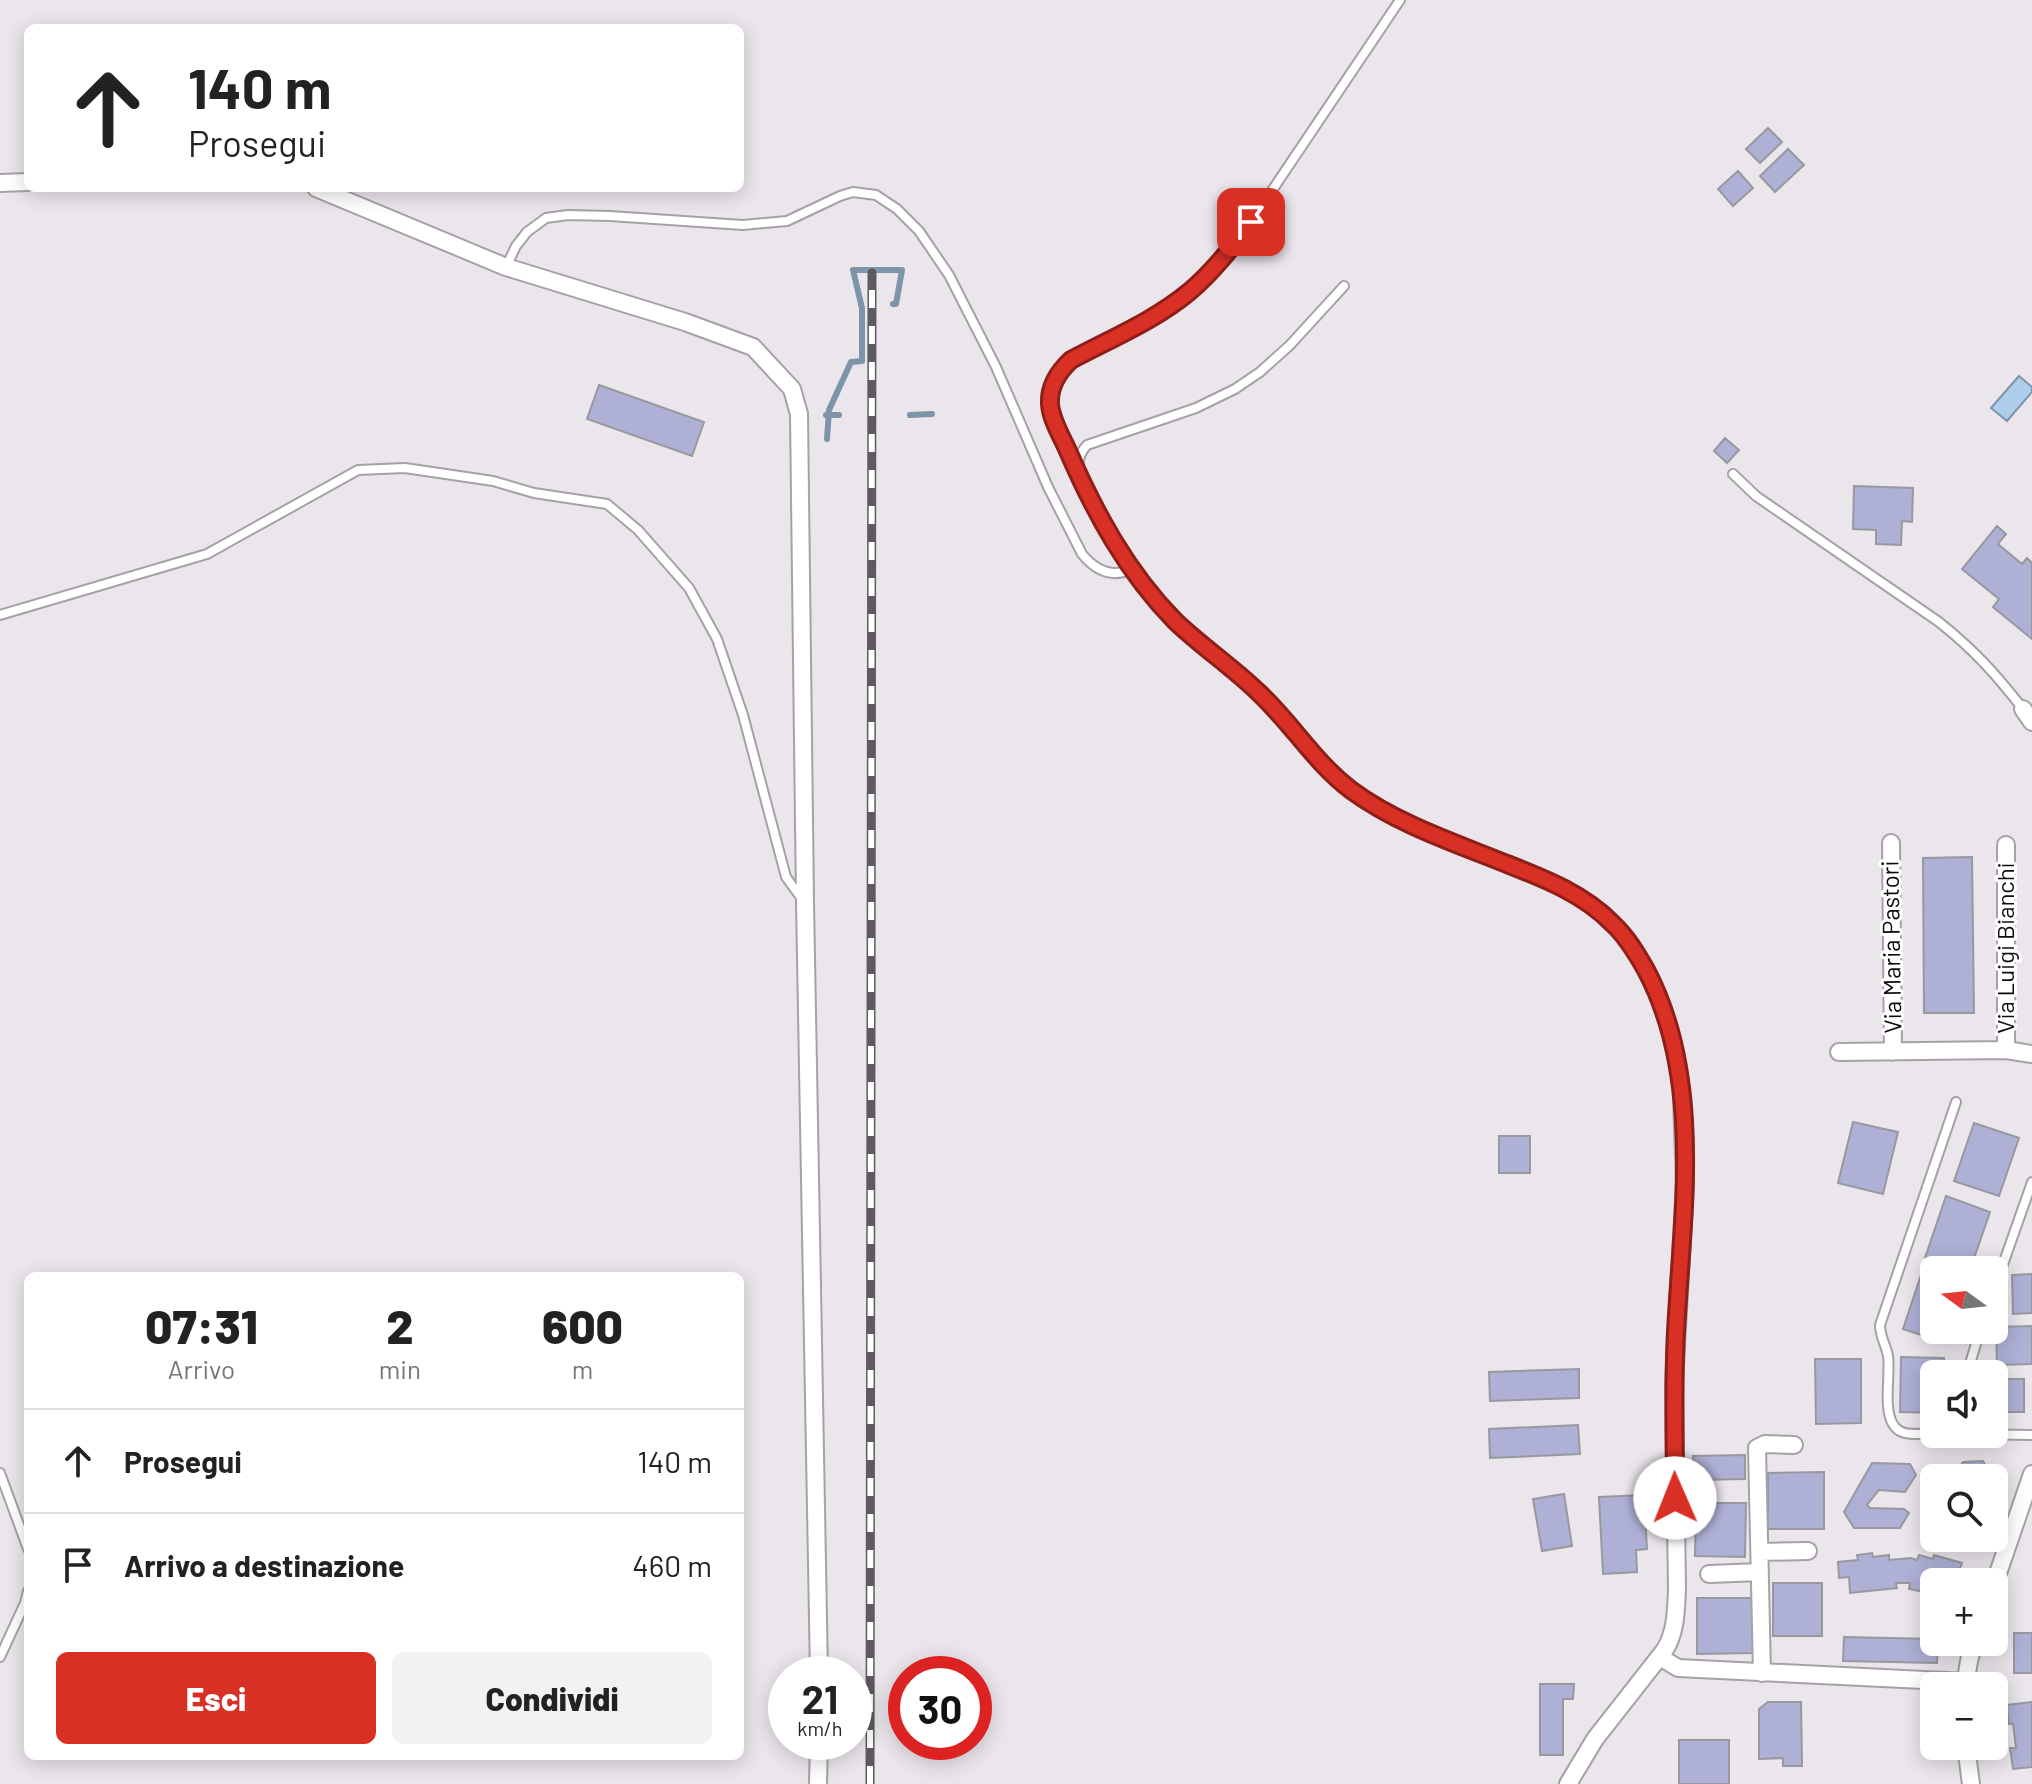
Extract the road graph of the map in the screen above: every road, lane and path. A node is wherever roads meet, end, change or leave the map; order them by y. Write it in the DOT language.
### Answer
graph roads {
  1 [pos="1400,0"];
  2 [pos="24,182"];
  3 [pos="0,183"];
  4 [pos="326,192"];
  5 [pos="506,267"];
  6 [pos="1344,286"];
  7 [pos="1733,474"];
  8 [pos="1079,475"];
  9 [pos="1131,570"];
  10 [pos="0,615"];
  11 [pos="2028,715"];
  12 [pos="1891,843"];
  13 [pos="2006,845"];
  14 [pos="805,902"];
  15 [pos="2006,1050"];
  16 [pos="1839,1052"];
  17 [pos="1893,1052"];
  18 [pos="2032,1054"];
  19 [pos="1682,1099"];
  20 [pos="1956,1102"];
  21 [pos="2032,1182"];
  22 [pos="2006,1256"];
  23 [pos="1920,1433"];
  24 [pos="2008,1435"];
  25 [pos="2032,1435"];
  26 [pos="1794,1445"];
  27 [pos="0,1473"];
  28 [pos="2032,1474"];
  29 [pos="24,1538"];
  30 [pos="1808,1551"];
  31 [pos="1760,1552"];
  32 [pos="2000,1568"];
  33 [pos="1760,1572"];
  34 [pos="1709,1574"];
  35 [pos="24,1605"];
  36 [pos="819,1656"];
  37 [pos="0,1657"];
  38 [pos="1660,1657"];
  39 [pos="1762,1673"];
  40 [pos="1920,1682"];
  41 [pos="819,1760"];
  42 [pos="1968,1760"];
  43 [pos="818,1784"];
  44 [pos="1568,1784"];
  45 [pos="1971,1784"];
  1 -- 8 [label="lane"];
  2 -- 3 [label="street"];
  4 -- 5 [label="street"];
  5 -- 9 [label="lane"];
  5 -- 14 [label="street"];
  6 -- 8 [label="lane"];
  7 -- 11 [label="lane"];
  8 -- 9 [label="lane"];
  9 -- 19 [label="lane"];
  10 -- 14 [label="lane"];
  12 -- 17 [label="street, Via Maria Pastori"];
  13 -- 15 [label="street, Via Luigi Bianchi"];
  14 -- 36 [label="street"];
  15 -- 17 [label="street"];
  15 -- 18 [label="street"];
  16 -- 17 [label="street"];
  19 -- 38 [label="street"];
  20 -- 23 [label="lane"];
  21 -- 22 [label="lane"];
  24 -- 25 [label="lane"];
  26 -- 31 [label="street"];
  27 -- 29 [label="lane"];
  28 -- 32 [label="street"];
  30 -- 31 [label="street"];
  31 -- 33 [label="street"];
  33 -- 34 [label="street"];
  33 -- 39 [label="street"];
  35 -- 37 [label="lane"];
  38 -- 39 [label="street"];
  38 -- 44 [label="street"];
  39 -- 40 [label="street"];
  41 -- 43 [label="street"];
  42 -- 45 [label="street"];
}
